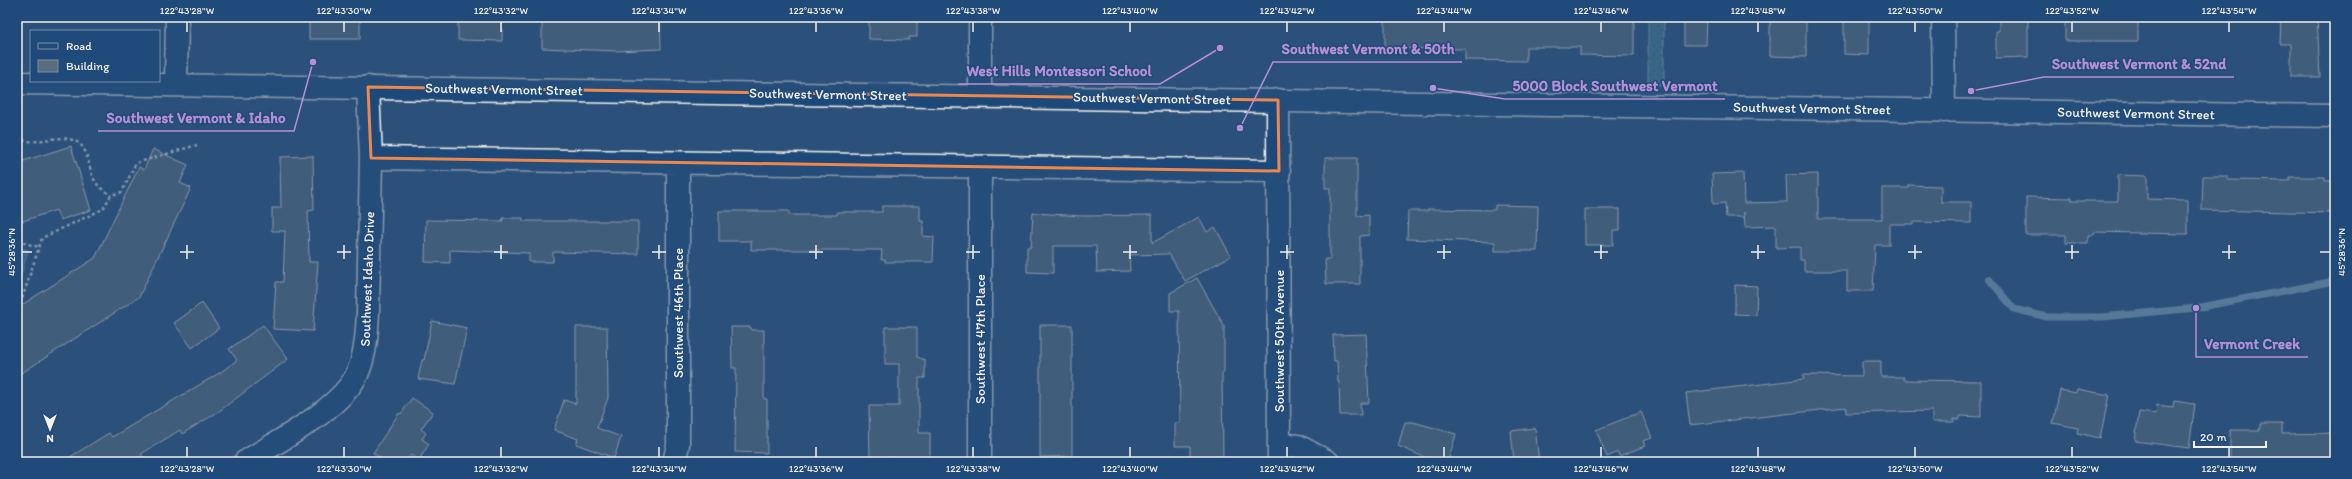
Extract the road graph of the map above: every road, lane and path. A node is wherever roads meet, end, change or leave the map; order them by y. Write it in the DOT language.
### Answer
graph roads {
  1 [pos="177,17"];
  2 [pos="980,17"];
  3 [pos="1943,17"];
  4 [pos="17,83"];
  5 [pos="176,84"];
  6 [pos="368,87"];
  7 [pos="980,96"];
  8 [pos="1278,100"];
  9 [pos="1944,110"];
  10 [pos="2335,116"];
  11 [pos="17,138"];
  12 [pos="197,146"];
  13 [pos="371,158"];
  14 [pos="678,163"];
  15 [pos="980,167"];
  16 [pos="1279,171"];
  17 [pos="111,195"];
  18 [pos="17,241"];
  19 [pos="39,247"];
  20 [pos="17,297"];
  21 [pos="1279,453"];
  22 [pos="245,462"];
  23 [pos="674,462"];
  24 [pos="980,462"];
  25 [pos="1328,462"];
  1 -- 5 [label="street"];
  2 -- 7 [label="street"];
  3 -- 9 [label="street"];
  4 -- 5 [label="street, Southwest Vermont Street"];
  5 -- 6 [label="street, Southwest Vermont Street"];
  6 -- 7 [label="street, Southwest Vermont Street"];
  6 -- 13 [label="street, Southwest Idaho Drive"];
  7 -- 8 [label="street, Southwest Vermont Street"];
  8 -- 9 [label="street, Southwest Vermont Street"];
  8 -- 16 [label="street, Southwest 50th Avenue"];
  9 -- 10 [label="street, Southwest Vermont Street"];
  11 -- 17 [label="path"];
  12 -- 17 [label="path"];
  13 -- 14 [label="street"];
  13 -- 22 [label="street, Southwest Idaho Drive"];
  14 -- 15 [label="street"];
  14 -- 23 [label="street, Southwest 46th Place"];
  15 -- 16 [label="street"];
  15 -- 24 [label="street, Southwest 47th Place"];
  16 -- 21 [label="street, Southwest 50th Avenue"];
  17 -- 19 [label="path"];
  18 -- 19 [label="path"];
  19 -- 20 [label="path"];
  21 -- 25 [label="street"];
}
